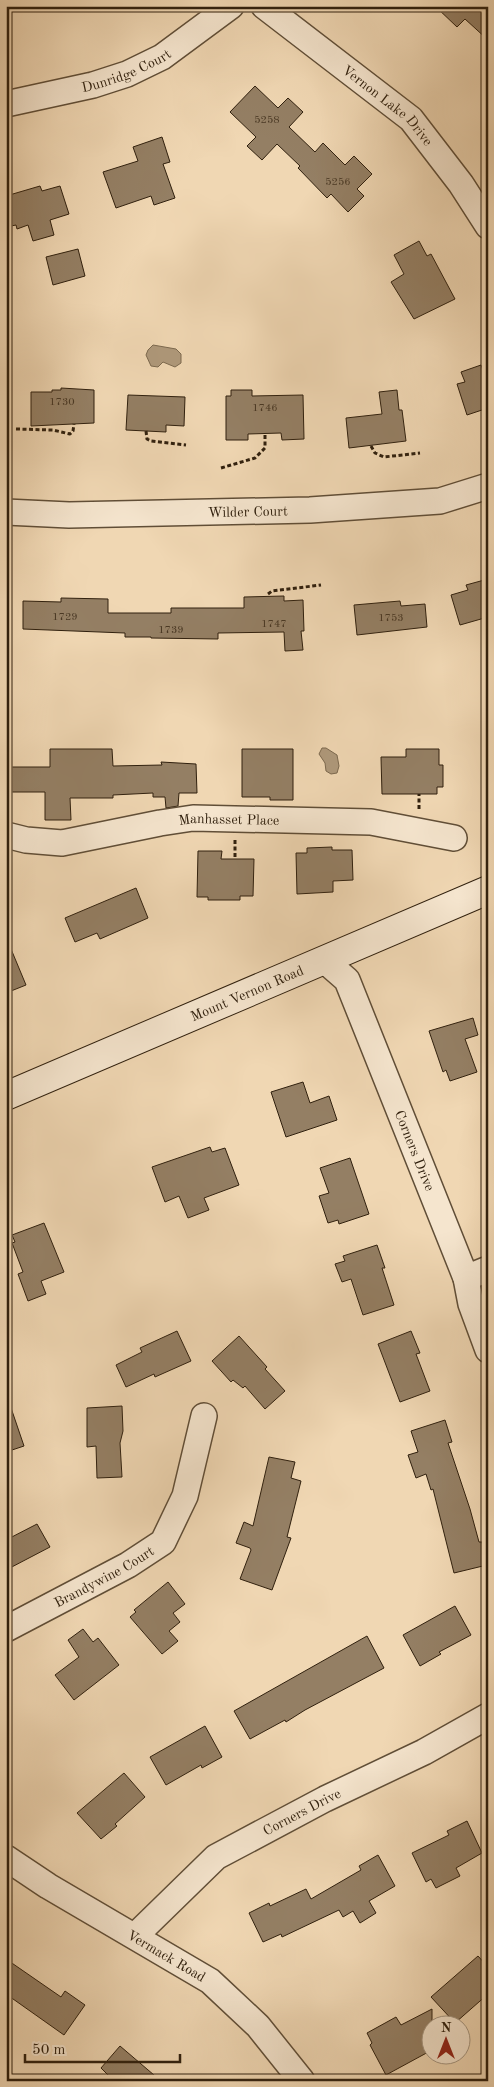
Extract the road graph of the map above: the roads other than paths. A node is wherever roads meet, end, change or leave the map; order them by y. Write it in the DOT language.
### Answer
graph roads {
  1 [pos="231,6"];
  2 [pos="264,6"];
  3 [pos="6,104"];
  4 [pos="488,226"];
  5 [pos="488,486"];
  6 [pos="6,512"];
  7 [pos="6,835"];
  8 [pos="454,838"];
  9 [pos="488,890"];
  10 [pos="324,960"];
  11 [pos="6,1096"];
  12 [pos="477,1273"];
  13 [pos="488,1350"];
  14 [pos="204,1416"];
  15 [pos="6,1629"];
  16 [pos="488,1716"];
  17 [pos="6,1858"];
  18 [pos="135,1936"];
  19 [pos="302,2081"];
  1 -- 3 [label="street, Dunridge Court"];
  2 -- 4 [label="street, Vernon Lake Drive"];
  5 -- 6 [label="street, Wilder Court"];
  7 -- 8 [label="street, Manhasset Place"];
  9 -- 10 [label="main road, Mount Vernon Road"];
  10 -- 11 [label="main road, Mount Vernon Road"];
  10 -- 12 [label="street, Corners Drive"];
  12 -- 13 [label="street, Corners Drive"];
  14 -- 15 [label="street, Brandywine Court"];
  16 -- 18 [label="street, Corners Drive"];
  17 -- 18 [label="street, Vermack Road"];
  18 -- 19 [label="street, Vermack Road"];
}
